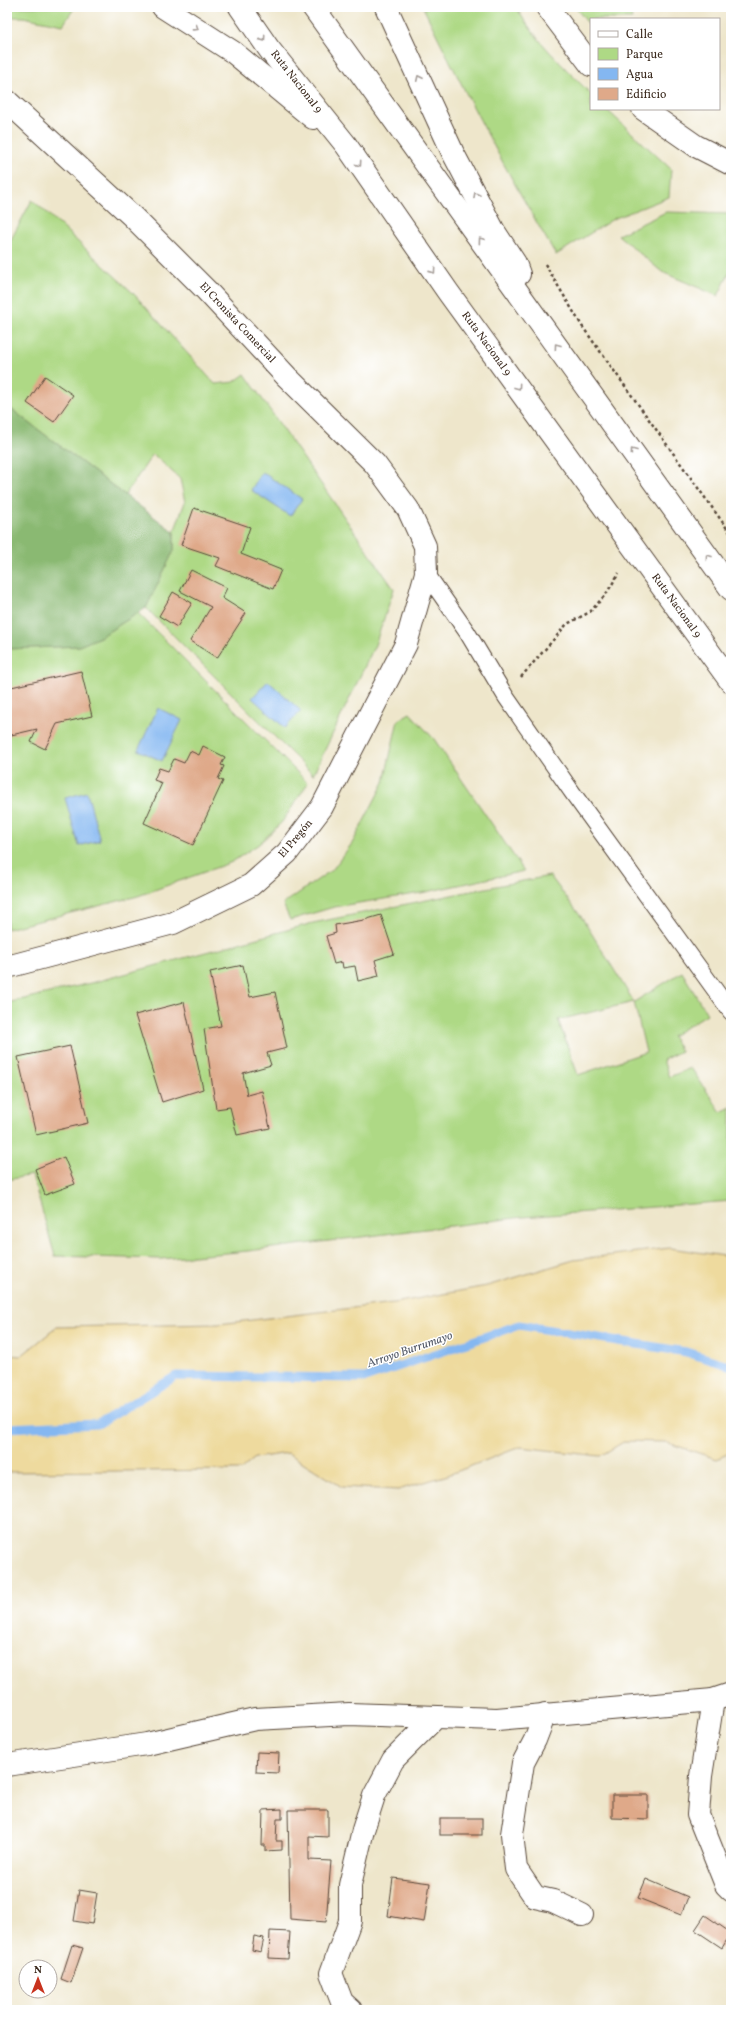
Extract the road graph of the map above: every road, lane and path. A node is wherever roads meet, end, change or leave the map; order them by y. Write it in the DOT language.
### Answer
graph roads {
  1 [pos="163,7"];
  2 [pos="240,7"];
  3 [pos="313,7"];
  4 [pos="386,7"];
  5 [pos="547,7"];
  6 [pos="590,64"];
  7 [pos="7,101"];
  8 [pos="644,110"];
  9 [pos="346,145"];
  10 [pos="731,164"];
  11 [pos="542,258"];
  12 [pos="528,305"];
  13 [pos="731,534"];
  14 [pos="634,549"];
  15 [pos="426,573"];
  16 [pos="731,589"];
  17 [pos="731,682"];
  18 [pos="506,697"];
  19 [pos="7,967"];
  20 [pos="731,1012"];
  21 [pos="722,1697"];
  22 [pos="545,1714"];
  23 [pos="436,1717"];
  24 [pos="7,1765"];
  25 [pos="731,1890"];
  26 [pos="582,1915"];
  27 [pos="351,2010"];
  1 -- 9 [label="main road, one-way"];
  2 -- 9 [label="main road, Ruta Nacional 9, one-way"];
  12 -- 3 [label="main road, one-way"];
  12 -- 4 [label="main road, one-way"];
  5 -- 6 [label="main road"];
  7 -- 15 [label="main road, El Cronista Comercial"];
  8 -- 10 [label="main road"];
  9 -- 14 [label="main road, Ruta Nacional 9, one-way"];
  11 -- 13 [label="path"];
  16 -- 12 [label="main road, one-way"];
  14 -- 17 [label="main road, Ruta Nacional 9"];
  14 -- 18 [label="path"];
  15 -- 18 [label="lane"];
  15 -- 19 [label="main road, El Pregón"];
  18 -- 20 [label="lane"];
  21 -- 22 [label="main road"];
  21 -- 25 [label="main road"];
  22 -- 23 [label="main road"];
  22 -- 26 [label="main road"];
  23 -- 24 [label="main road"];
  23 -- 27 [label="main road"];
}
